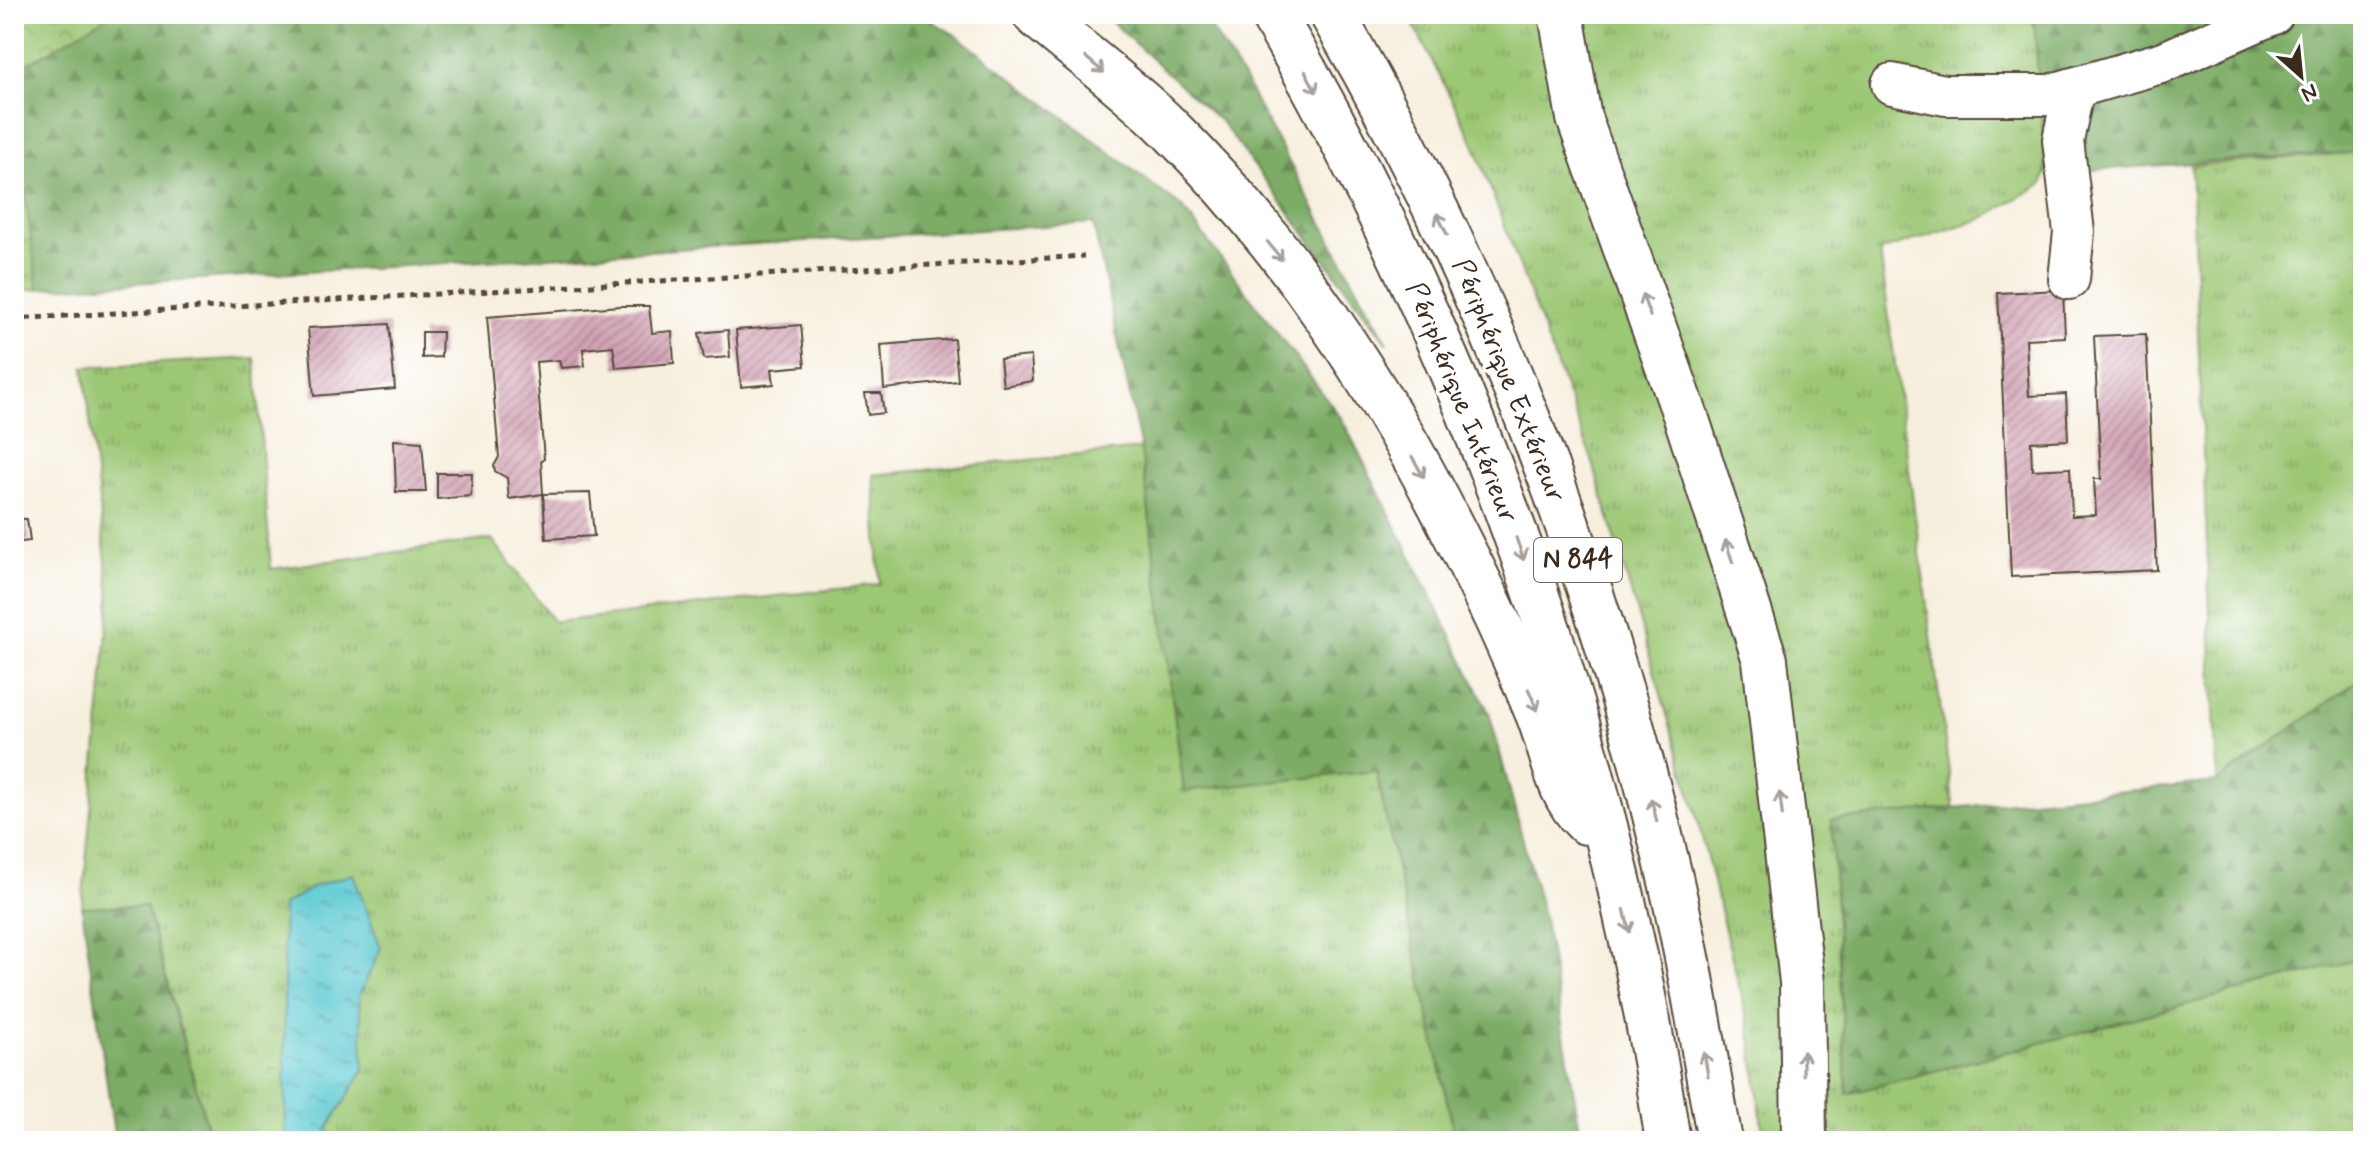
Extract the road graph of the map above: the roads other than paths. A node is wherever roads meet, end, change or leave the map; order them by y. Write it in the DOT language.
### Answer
graph roads {
  1 [pos="1035,14"];
  2 [pos="1272,14"];
  3 [pos="1332,14"];
  4 [pos="1561,14"];
  5 [pos="2273,14"];
  6 [pos="1892,84"];
  7 [pos="2074,88"];
  8 [pos="2069,279"];
  9 [pos="1609,846"];
  10 [pos="1668,1141"];
  11 [pos="1720,1141"];
  12 [pos="1804,1141"];
  1 -- 9 [label="highway, one-way"];
  2 -- 9 [label="highway, Périphérique Intérieur / N 844, one-way"];
  11 -- 3 [label="highway, Périphérique Extérieur / N 844, one-way"];
  12 -- 4 [label="highway, one-way"];
  5 -- 7 [label="street"];
  6 -- 7 [label="street"];
  7 -- 8 [label="street"];
  9 -- 10 [label="highway, Périphérique Intérieur / N 844, one-way"];
}
